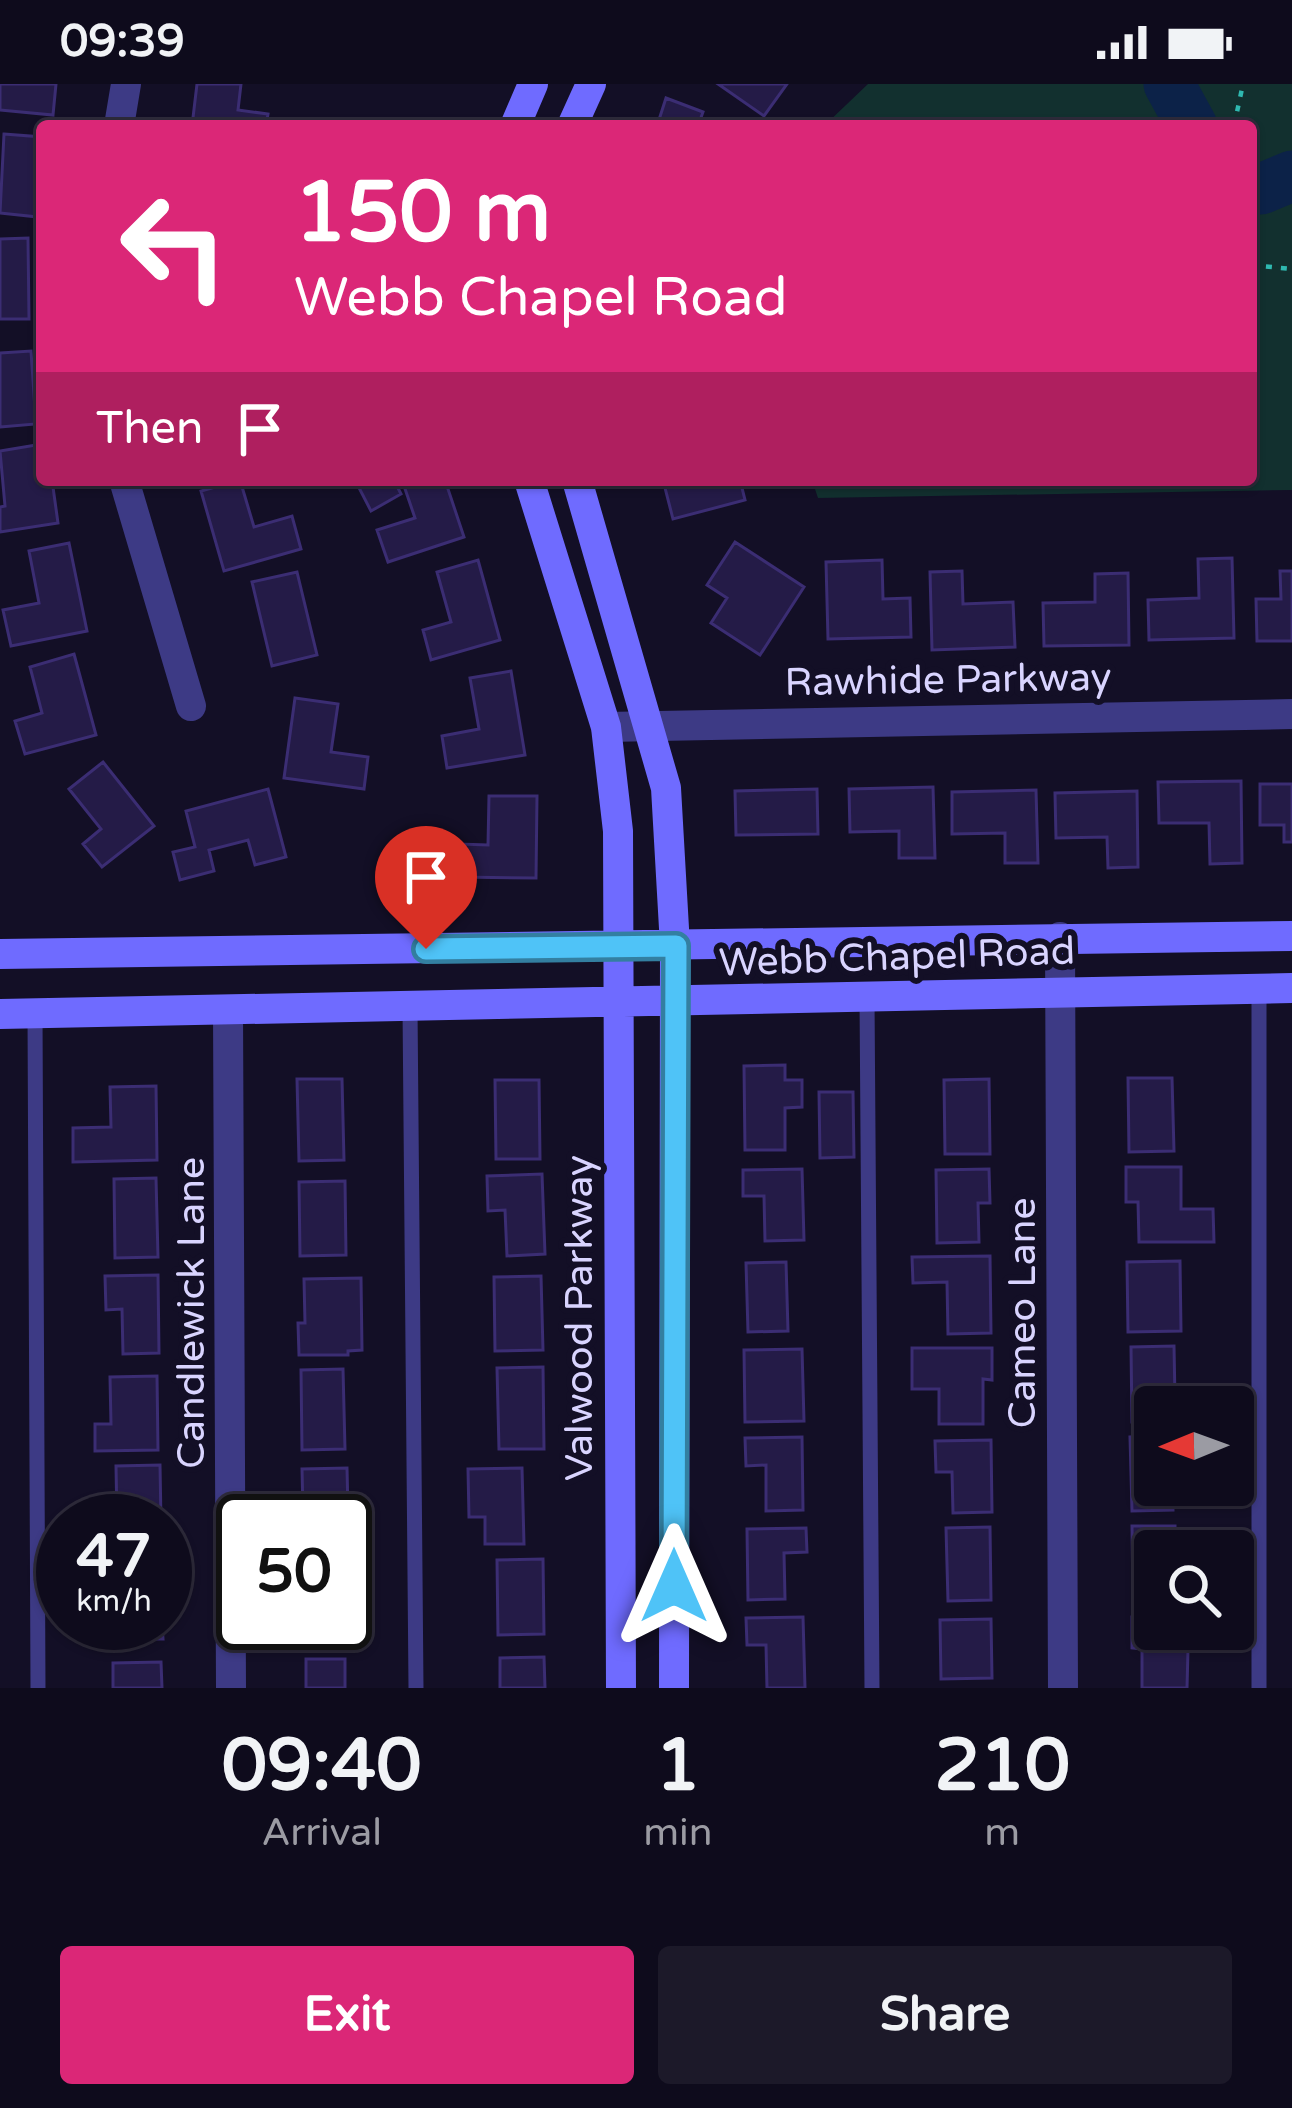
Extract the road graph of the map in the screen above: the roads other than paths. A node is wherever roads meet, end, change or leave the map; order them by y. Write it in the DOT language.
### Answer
graph roads {
  1 [pos="125,84"];
  2 [pos="533,84"];
  3 [pos="591,84"];
  4 [pos="120,120"];
  5 [pos="518,120"];
  6 [pos="575,120"];
  7 [pos="126,486"];
  8 [pos="531,486"];
  9 [pos="579,486"];
  10 [pos="191,706"];
  11 [pos="1292,714"];
  12 [pos="651,724"];
  13 [pos="606,727"];
  14 [pos="1060,937"];
  15 [pos="1292,937"];
  16 [pos="676,946"];
  17 [pos="616,947"];
  18 [pos="0,954"];
  19 [pos="1258,988"];
  20 [pos="1292,988"];
  21 [pos="1060,991"];
  22 [pos="867,997"];
  23 [pos="674,1003"];
  24 [pos="616,1004"];
  25 [pos="410,1007"];
  26 [pos="228,1010"];
  27 [pos="35,1013"];
  28 [pos="0,1014"];
  29 [pos="38,1688"];
  30 [pos="231,1688"];
  31 [pos="416,1688"];
  32 [pos="621,1688"];
  33 [pos="674,1688"];
  34 [pos="872,1688"];
  35 [pos="1063,1688"];
  36 [pos="1259,1688"];
  1 -- 4 [label="street"];
  2 -- 5 [label="main road"];
  3 -- 6 [label="main road"];
  7 -- 10 [label="street"];
  8 -- 13 [label="main road, Valwood Parkway"];
  9 -- 12 [label="main road"];
  11 -- 12 [label="street, Rawhide Parkway"];
  12 -- 13 [label="street, Rawhide Parkway"];
  12 -- 16 [label="main road"];
  13 -- 17 [label="main road, Valwood Parkway"];
  14 -- 15 [label="main road, Webb Chapel Road"];
  14 -- 16 [label="main road, Webb Chapel Road"];
  14 -- 21 [label="street, Cameo Lane"];
  16 -- 17 [label="main road, Webb Chapel Road"];
  16 -- 23 [label="main road"];
  17 -- 18 [label="main road, Webb Chapel Road"];
  17 -- 24 [label="main road, Valwood Parkway"];
  19 -- 20 [label="main road, Webb Chapel Road"];
  19 -- 21 [label="main road, Webb Chapel Road"];
  19 -- 36 [label="lane"];
  21 -- 22 [label="main road, Webb Chapel Road"];
  21 -- 35 [label="street, Cameo Lane"];
  22 -- 23 [label="main road, Webb Chapel Road"];
  22 -- 34 [label="lane"];
  23 -- 24 [label="main road, Webb Chapel Road"];
  23 -- 33 [label="main road"];
  24 -- 25 [label="main road, Webb Chapel Road"];
  24 -- 32 [label="main road, Valwood Parkway"];
  25 -- 26 [label="main road, Webb Chapel Road"];
  25 -- 31 [label="lane"];
  26 -- 27 [label="main road, Webb Chapel Road"];
  26 -- 30 [label="street, Candlewick Lane"];
  27 -- 28 [label="main road, Webb Chapel Road"];
  27 -- 29 [label="lane"];
}
